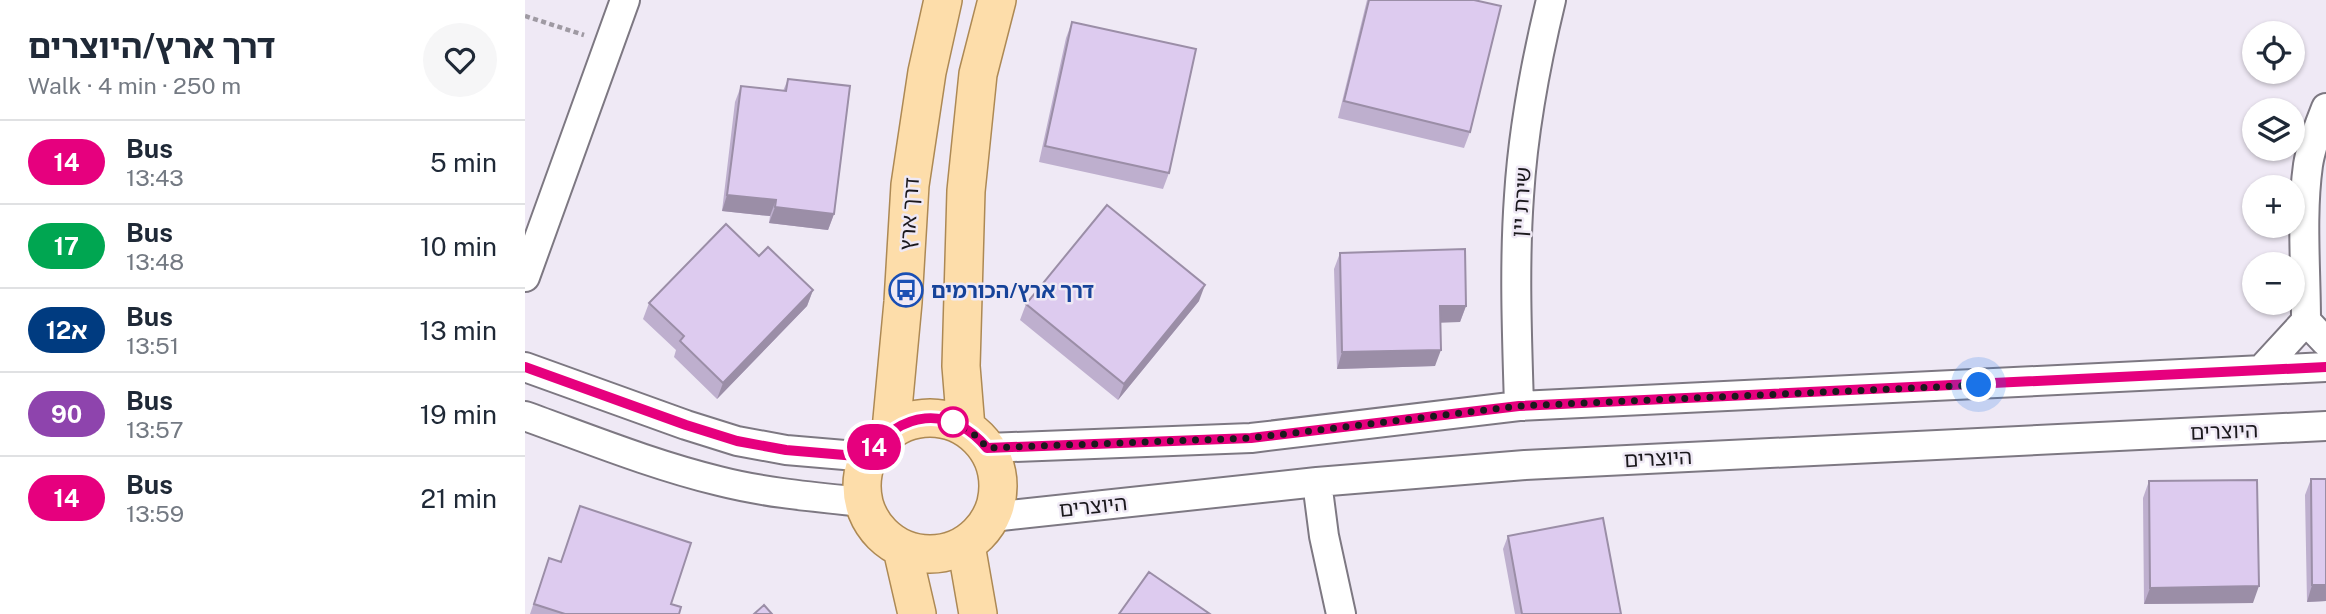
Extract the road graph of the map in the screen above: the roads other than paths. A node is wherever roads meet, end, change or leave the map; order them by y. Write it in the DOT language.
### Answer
graph roads {
  1 [pos="625,0"];
  2 [pos="943,0"];
  3 [pos="997,0"];
  4 [pos="1551,0"];
  5 [pos="2326,108"];
  6 [pos="525,277"];
  7 [pos="2307,321"];
  8 [pos="2326,342"];
  9 [pos="525,367"];
  10 [pos="2326,367"];
  11 [pos="2261,370"];
  12 [pos="1519,406"];
  13 [pos="525,416"];
  14 [pos="2326,426"];
  15 [pos="976,438"];
  16 [pos="879,443"];
  17 [pos="1317,482"];
  18 [pos="863,502"];
  19 [pos="992,517"];
  20 [pos="966,545"];
  21 [pos="902,549"];
  22 [pos="917,614"];
  23 [pos="978,614"];
  24 [pos="1341,614"];
  1 -- 6 [label="street"];
  2 -- 16 [label="main road, דרך ארץ"];
  3 -- 15 [label="main road"];
  4 -- 12 [label="street, שירת יין"];
  5 -- 7 [label="street"];
  7 -- 8 [label="street"];
  7 -- 11 [label="street"];
  9 -- 16 [label="street"];
  10 -- 11 [label="street"];
  11 -- 12 [label="street"];
  12 -- 15 [label="street"];
  13 -- 18 [label="street"];
  14 -- 17 [label="street, היוצרים"];
  15 -- 16 [label="main road"];
  15 -- 19 [label="main road"];
  16 -- 18 [label="main road"];
  17 -- 19 [label="street, היוצרים"];
  17 -- 24 [label="street"];
  18 -- 21 [label="main road"];
  19 -- 20 [label="main road"];
  20 -- 21 [label="main road"];
  20 -- 23 [label="main road"];
  21 -- 22 [label="main road"];
}
